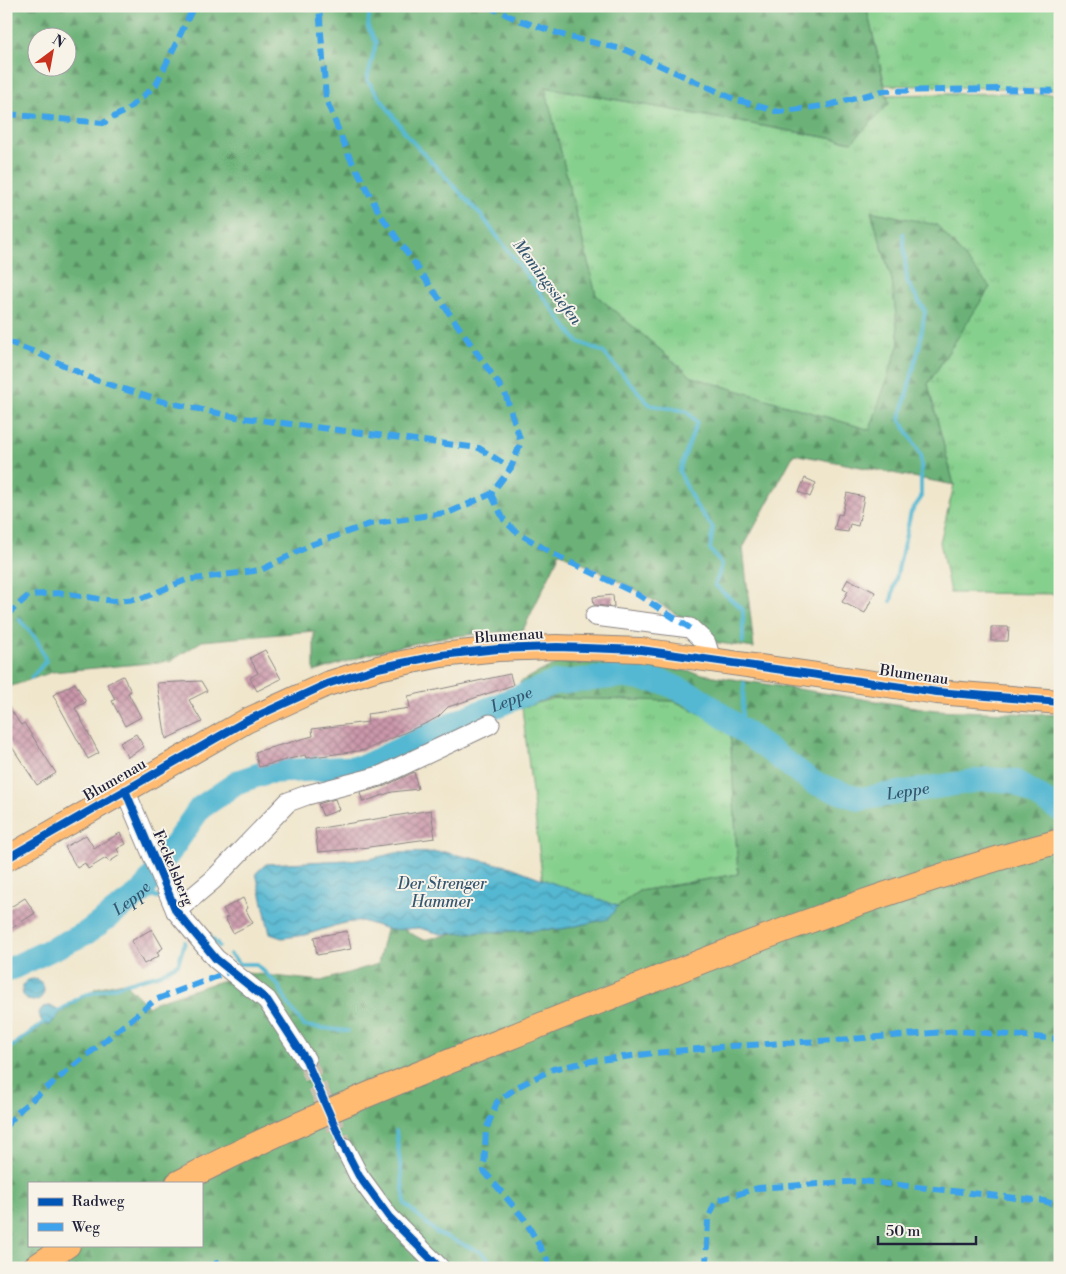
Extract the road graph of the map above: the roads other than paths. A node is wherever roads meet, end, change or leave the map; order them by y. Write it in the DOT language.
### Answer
graph roads {
  1 [pos="595,616"];
  2 [pos="711,659"];
  3 [pos="1060,702"];
  4 [pos="490,724"];
  5 [pos="125,790"];
  6 [pos="1060,841"];
  7 [pos="6,859"];
  8 [pos="176,911"];
  9 [pos="306,1060"];
  10 [pos="344,1147"];
  11 [pos="180,1182"];
  12 [pos="67,1246"];
  13 [pos="34,1268"];
  14 [pos="440,1268"];
  1 -- 2 [label="street"];
  2 -- 3 [label="main road, Blumenau"];
  2 -- 5 [label="main road, Blumenau"];
  4 -- 8 [label="street"];
  5 -- 7 [label="main road, Blumenau"];
  5 -- 8 [label="street, Feckelsberg"];
  6 -- 11 [label="main road"];
  8 -- 9 [label="street, Feckelsberg"];
  10 -- 14 [label="street"];
  12 -- 13 [label="main road"];
}
